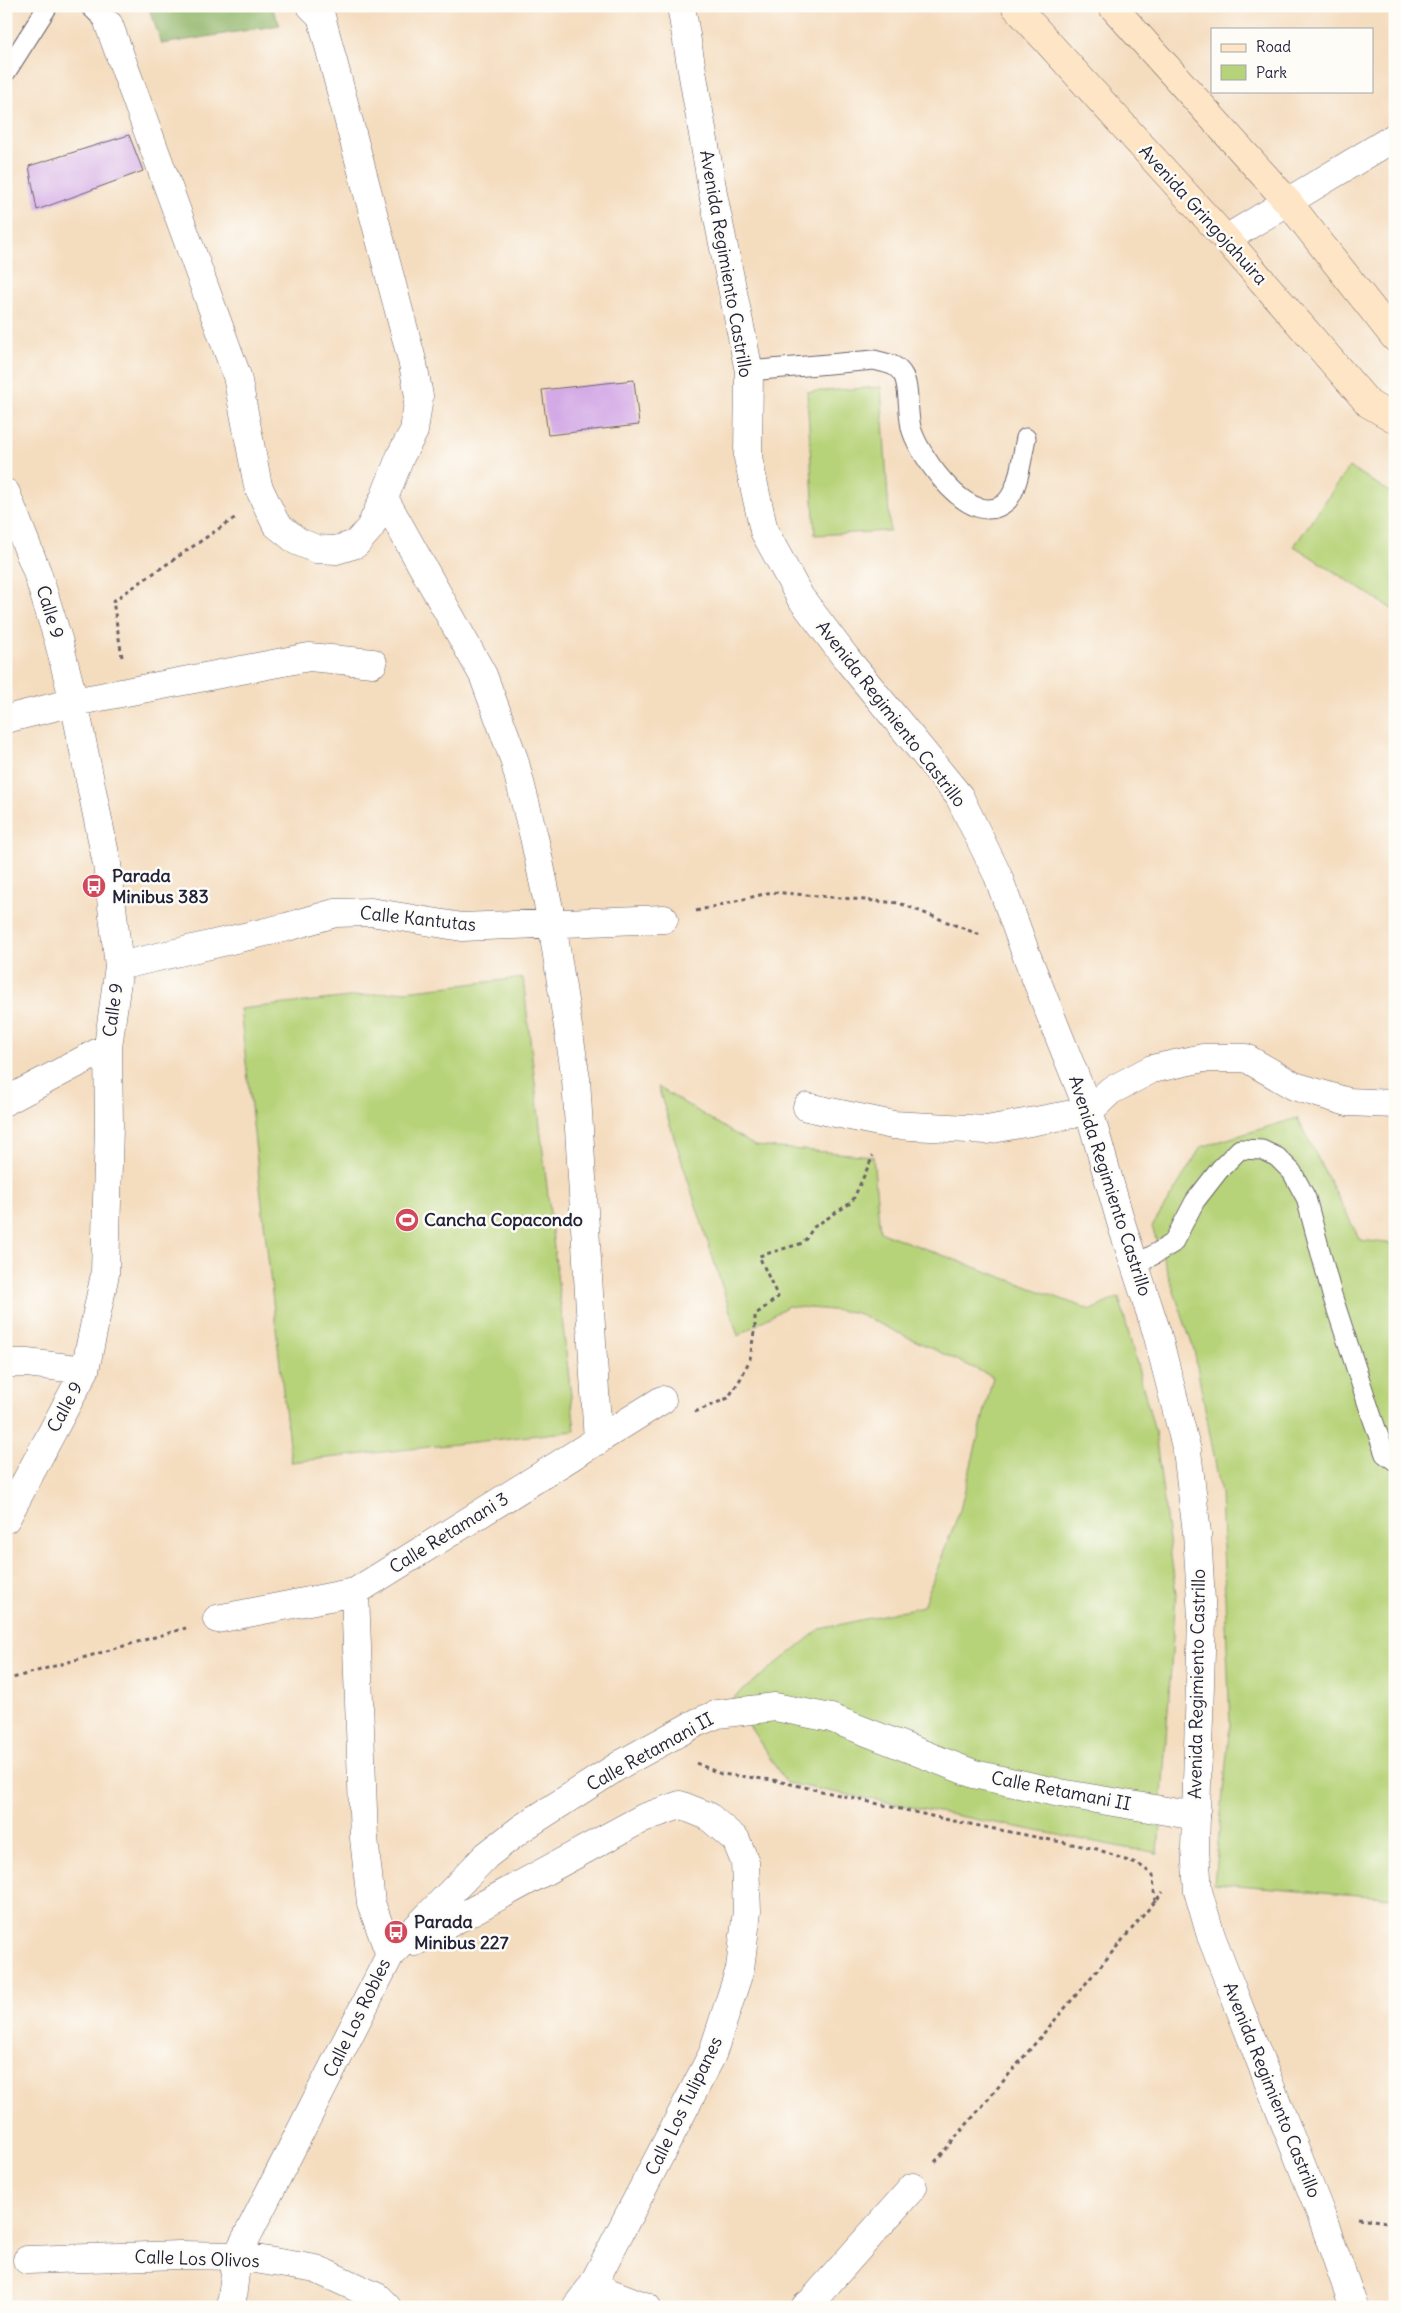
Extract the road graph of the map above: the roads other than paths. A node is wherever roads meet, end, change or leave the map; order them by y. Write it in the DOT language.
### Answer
graph roads {
  1 [pos="48,6"];
  2 [pos="312,6"];
  3 [pos="681,6"];
  4 [pos="1015,6"];
  5 [pos="1112,6"];
  6 [pos="100,15"];
  7 [pos="6,72"];
  8 [pos="1395,137"];
  9 [pos="1288,202"];
  10 [pos="1226,239"];
  11 [pos="1395,338"];
  12 [pos="749,370"];
  13 [pos="1395,419"];
  14 [pos="1026,438"];
  15 [pos="6,494"];
  16 [pos="384,498"];
  17 [pos="373,663"];
  18 [pos="74,702"];
  19 [pos="6,719"];
  20 [pos="664,919"];
  21 [pos="552,923"];
  22 [pos="119,966"];
  23 [pos="108,1048"];
  24 [pos="6,1100"];
  25 [pos="1395,1104"];
  26 [pos="807,1107"];
  27 [pos="1089,1110"];
  28 [pos="1135,1266"];
  29 [pos="6,1363"];
  30 [pos="85,1370"];
  31 [pos="662,1400"];
  32 [pos="598,1441"];
  33 [pos="1395,1461"];
  34 [pos="6,1519"];
  35 [pos="355,1592"];
  36 [pos="217,1619"];
  37 [pos="1196,1816"];
  38 [pos="390,1955"];
  39 [pos="913,2188"];
  40 [pos="237,2256"];
  41 [pos="27,2260"];
  42 [pos="584,2296"];
  43 [pos="231,2307"];
  44 [pos="387,2307"];
  45 [pos="647,2307"];
  46 [pos="805,2307"];
  47 [pos="1354,2307"];
  1 -- 7 [label="lane"];
  2 -- 16 [label="street"];
  3 -- 12 [label="street, Avenida Regimiento Castrillo"];
  4 -- 10 [label="main road, Avenida Gringojahuira"];
  5 -- 9 [label="main road"];
  6 -- 16 [label="street"];
  8 -- 9 [label="street"];
  9 -- 10 [label="street"];
  9 -- 11 [label="main road"];
  10 -- 13 [label="main road, Avenida Gringojahuira"];
  12 -- 14 [label="lane"];
  12 -- 27 [label="street, Avenida Regimiento Castrillo"];
  15 -- 18 [label="street, Calle 9"];
  16 -- 21 [label="street"];
  17 -- 18 [label="street"];
  18 -- 19 [label="street"];
  18 -- 22 [label="street, Calle 9"];
  20 -- 21 [label="street, Calle Kantutas"];
  21 -- 22 [label="street, Calle Kantutas"];
  21 -- 32 [label="street"];
  22 -- 23 [label="street, Calle 9"];
  23 -- 24 [label="street"];
  23 -- 30 [label="street, Calle 9"];
  25 -- 27 [label="street"];
  26 -- 27 [label="street"];
  27 -- 28 [label="street, Avenida Regimiento Castrillo"];
  28 -- 33 [label="lane"];
  28 -- 37 [label="street, Avenida Regimiento Castrillo"];
  29 -- 30 [label="street"];
  30 -- 34 [label="street, Calle 9"];
  31 -- 32 [label="street, Calle Retamani 3"];
  32 -- 35 [label="street, Calle Retamani 3"];
  35 -- 36 [label="street, Calle Retamani 3"];
  35 -- 38 [label="street, Calle Los Robles"];
  37 -- 38 [label="street, Calle Retamani II"];
  37 -- 47 [label="street, Avenida Regimiento Castrillo"];
  38 -- 40 [label="street, Calle Los Robles"];
  38 -- 42 [label="street, Calle Los Tulipanes"];
  39 -- 46 [label="street"];
  40 -- 41 [label="street, Calle Los Olivos"];
  40 -- 43 [label="street, Calle Los Robles"];
  40 -- 44 [label="street, Calle Los Olivos"];
  42 -- 45 [label="street"];
}
